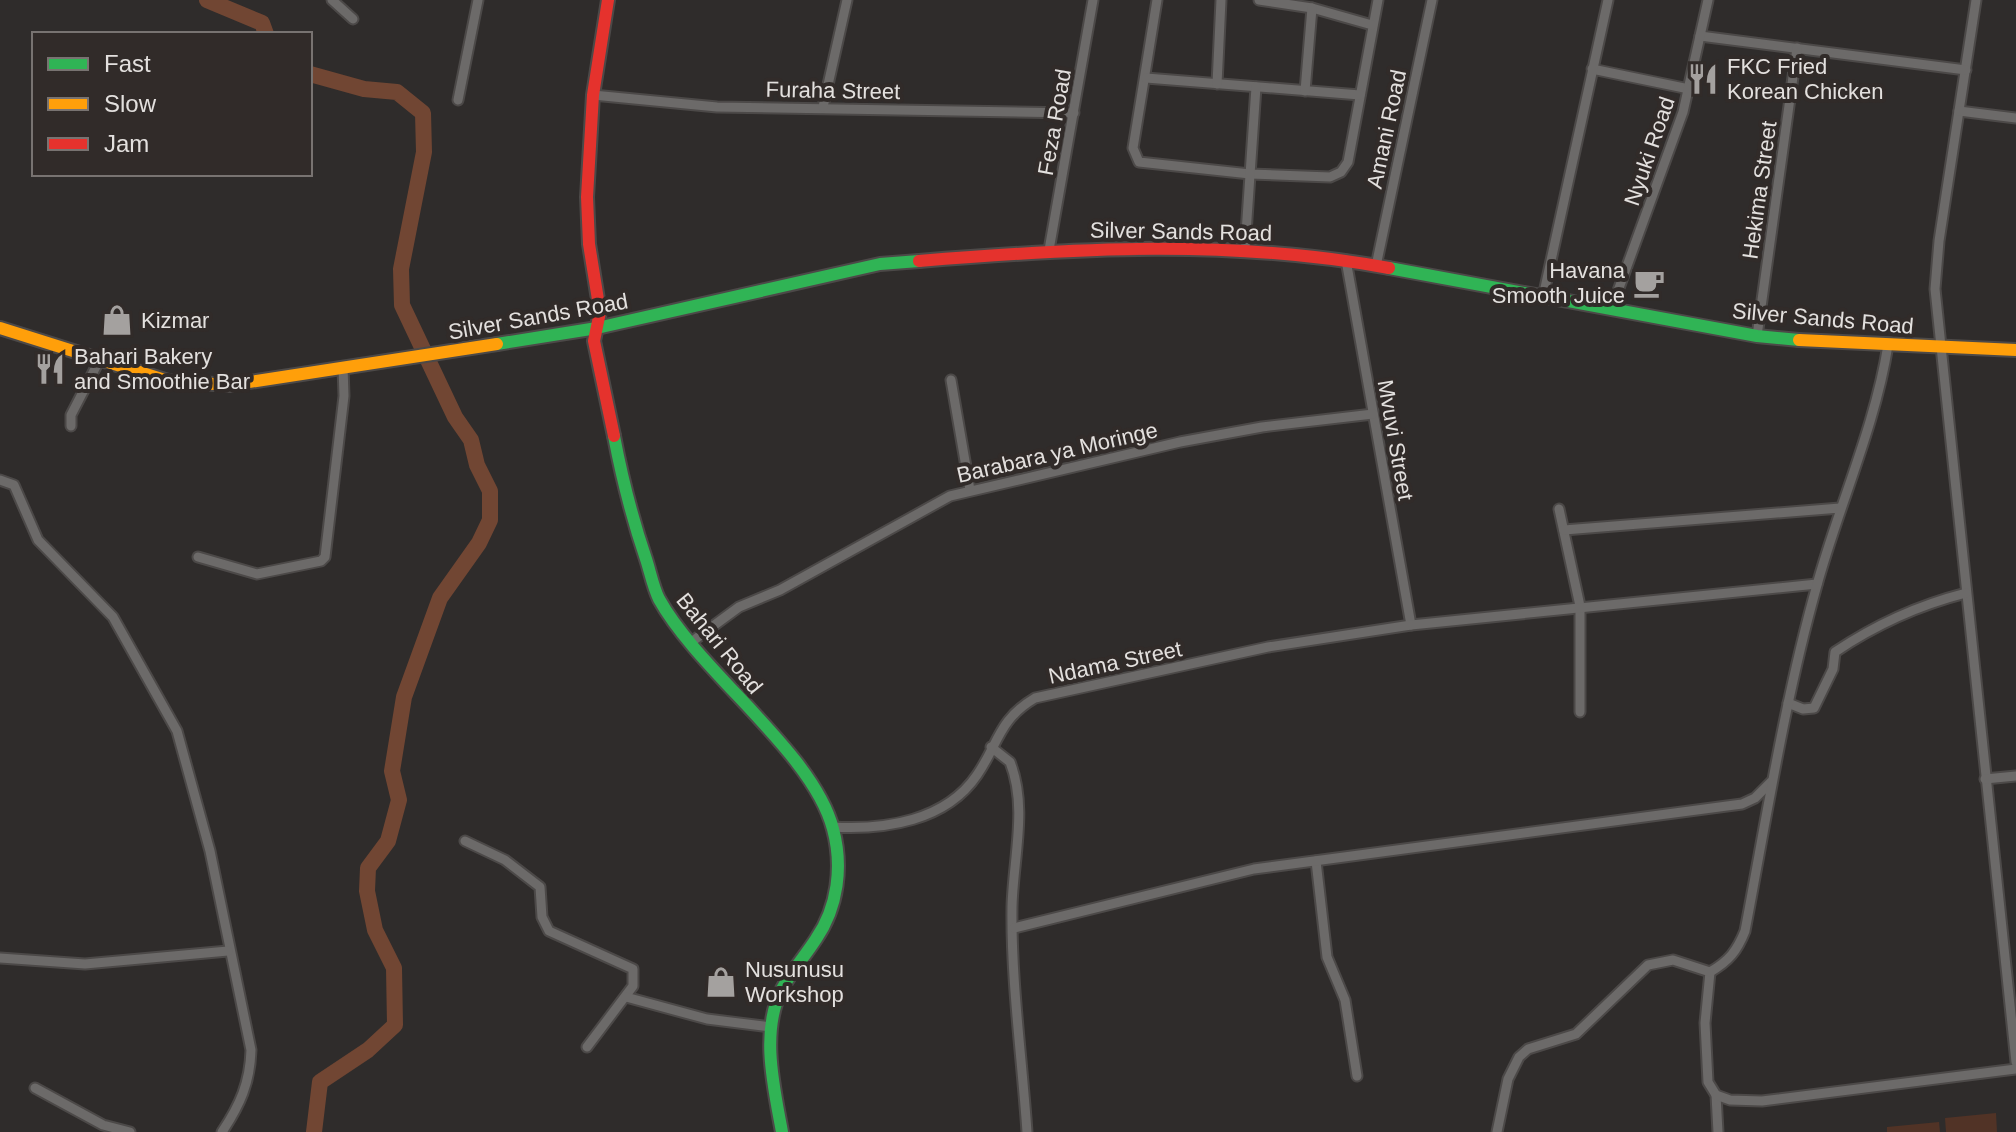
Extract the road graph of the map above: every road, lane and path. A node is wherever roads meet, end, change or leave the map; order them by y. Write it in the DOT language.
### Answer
graph roads {
  1 [pos="332,0"];
  2 [pos="478,0"];
  3 [pos="608,0"];
  4 [pos="847,0"];
  5 [pos="1093,0"];
  6 [pos="1157,0"];
  7 [pos="1221,0"];
  8 [pos="1259,0"];
  9 [pos="1378,0"];
  10 [pos="1432,0"];
  11 [pos="1608,0"];
  12 [pos="1708,0"];
  13 [pos="1976,0"];
  14 [pos="1312,8"];
  15 [pos="353,19"];
  16 [pos="1372,25"];
  17 [pos="1700,36"];
  18 [pos="1797,48"];
  19 [pos="1592,69"];
  20 [pos="1966,70"];
  21 [pos="1146,78"];
  22 [pos="1217,84"];
  23 [pos="1256,87"];
  24 [pos="1689,89"];
  25 [pos="1305,91"];
  26 [pos="593,95"];
  27 [pos="1360,95"];
  28 [pos="458,100"];
  29 [pos="823,107"];
  30 [pos="1959,111"];
  31 [pos="1074,113"];
  32 [pos="2016,118"];
  33 [pos="1250,174"];
  34 [pos="1245,248"];
  35 [pos="1049,250"];
  36 [pos="1346,260"];
  37 [pos="1376,266"];
  38 [pos="1543,297"];
  39 [pos="1611,310"];
  40 [pos="0,328"];
  41 [pos="597,328"];
  42 [pos="1757,336"];
  43 [pos="1888,345"];
  44 [pos="1941,347"];
  45 [pos="2016,350"];
  46 [pos="100,359"];
  47 [pos="343,367"];
  48 [pos="951,380"];
  49 [pos="1373,414"];
  50 [pos="71,426"];
  51 [pos="0,480"];
  52 [pos="970,490"];
  53 [pos="1840,508"];
  54 [pos="1559,509"];
  55 [pos="1564,530"];
  56 [pos="198,557"];
  57 [pos="1817,584"];
  58 [pos="1966,593"];
  59 [pos="1580,606"];
  60 [pos="1411,625"];
  61 [pos="690,643"];
  62 [pos="1788,703"];
  63 [pos="1580,712"];
  64 [pos="991,747"];
  65 [pos="2016,776"];
  66 [pos="1774,778"];
  67 [pos="1985,779"];
  68 [pos="833,827"];
  69 [pos="465,841"];
  70 [pos="1316,861"];
  71 [pos="1014,928"];
  72 [pos="228,951"];
  73 [pos="0,958"];
  74 [pos="1710,972"];
  75 [pos="626,997"];
  76 [pos="771,1027"];
  77 [pos="587,1047"];
  78 [pos="2016,1062"];
  79 [pos="2016,1069"];
  80 [pos="1357,1076"];
  81 [pos="35,1088"];
  82 [pos="1716,1095"];
  83 [pos="130,1132"];
  84 [pos="222,1132"];
  85 [pos="782,1132"];
  86 [pos="1027,1132"];
  87 [pos="1497,1132"];
  88 [pos="1718,1132"];
  1 -- 15 [label="street"];
  2 -- 28 [label="street"];
  3 -- 26 [label="street, Bahari Road"];
  4 -- 29 [label="street"];
  5 -- 31 [label="street, Feza Road"];
  6 -- 21 [label="street"];
  7 -- 22 [label="street"];
  8 -- 14 [label="street"];
  9 -- 16 [label="street"];
  10 -- 37 [label="street, Amani Road"];
  11 -- 19 [label="street"];
  12 -- 17 [label="street, Nyuki Road"];
  13 -- 20 [label="street"];
  14 -- 16 [label="street"];
  14 -- 25 [label="street"];
  16 -- 27 [label="street"];
  17 -- 18 [label="street"];
  17 -- 24 [label="street, Nyuki Road"];
  18 -- 20 [label="street"];
  18 -- 42 [label="street, Hekima Street"];
  19 -- 24 [label="street"];
  19 -- 38 [label="street"];
  20 -- 30 [label="street"];
  21 -- 22 [label="street"];
  21 -- 33 [label="street"];
  22 -- 23 [label="street"];
  23 -- 25 [label="street"];
  23 -- 33 [label="street"];
  24 -- 39 [label="street, Nyuki Road"];
  25 -- 27 [label="street"];
  26 -- 29 [label="street, Furaha Street"];
  26 -- 41 [label="street, Bahari Road"];
  27 -- 33 [label="street"];
  29 -- 31 [label="street, Furaha Street"];
  30 -- 32 [label="street"];
  30 -- 44 [label="street"];
  31 -- 35 [label="street, Feza Road"];
  33 -- 34 [label="street"];
  34 -- 35 [label="street, Silver Sands Road"];
  34 -- 36 [label="street, Silver Sands Road"];
  35 -- 41 [label="street, Silver Sands Road"];
  36 -- 37 [label="street, Silver Sands Road"];
  36 -- 49 [label="street, Mvuvi Street"];
  37 -- 38 [label="street, Silver Sands Road"];
  38 -- 39 [label="street, Silver Sands Road"];
  39 -- 42 [label="street, Silver Sands Road"];
  40 -- 46 [label="street, Silver Sands Road"];
  41 -- 47 [label="street, Silver Sands Road"];
  41 -- 61 [label="street, Bahari Road"];
  42 -- 43 [label="street, Silver Sands Road"];
  43 -- 44 [label="street, Silver Sands Road"];
  43 -- 53 [label="street"];
  44 -- 45 [label="street, Silver Sands Road"];
  44 -- 58 [label="street"];
  46 -- 47 [label="street, Silver Sands Road"];
  46 -- 50 [label="street"];
  47 -- 56 [label="street"];
  48 -- 52 [label="street"];
  49 -- 52 [label="street, Barabara ya Moringe"];
  49 -- 60 [label="street, Mvuvi Street"];
  51 -- 72 [label="street"];
  52 -- 61 [label="street, Barabara ya Moringe"];
  53 -- 55 [label="street"];
  53 -- 57 [label="street"];
  54 -- 55 [label="street"];
  55 -- 59 [label="street"];
  57 -- 59 [label="street, Ndama Street"];
  57 -- 62 [label="street"];
  58 -- 62 [label="street"];
  58 -- 67 [label="street"];
  59 -- 60 [label="street, Ndama Street"];
  59 -- 63 [label="street"];
  60 -- 64 [label="street, Ndama Street"];
  61 -- 68 [label="street, Bahari Road"];
  62 -- 66 [label="street"];
  64 -- 68 [label="street, Ndama Street"];
  64 -- 71 [label="street"];
  65 -- 67 [label="street"];
  66 -- 70 [label="street"];
  66 -- 74 [label="street"];
  67 -- 78 [label="street"];
  68 -- 76 [label="street, Bahari Road"];
  69 -- 75 [label="street"];
  70 -- 71 [label="street"];
  70 -- 80 [label="street"];
  71 -- 86 [label="street"];
  72 -- 73 [label="street"];
  72 -- 84 [label="street"];
  74 -- 82 [label="street"];
  74 -- 87 [label="street"];
  75 -- 76 [label="street"];
  75 -- 77 [label="street"];
  76 -- 85 [label="street, Bahari Road"];
  79 -- 82 [label="street"];
  81 -- 83 [label="street"];
  82 -- 88 [label="street"];
}
